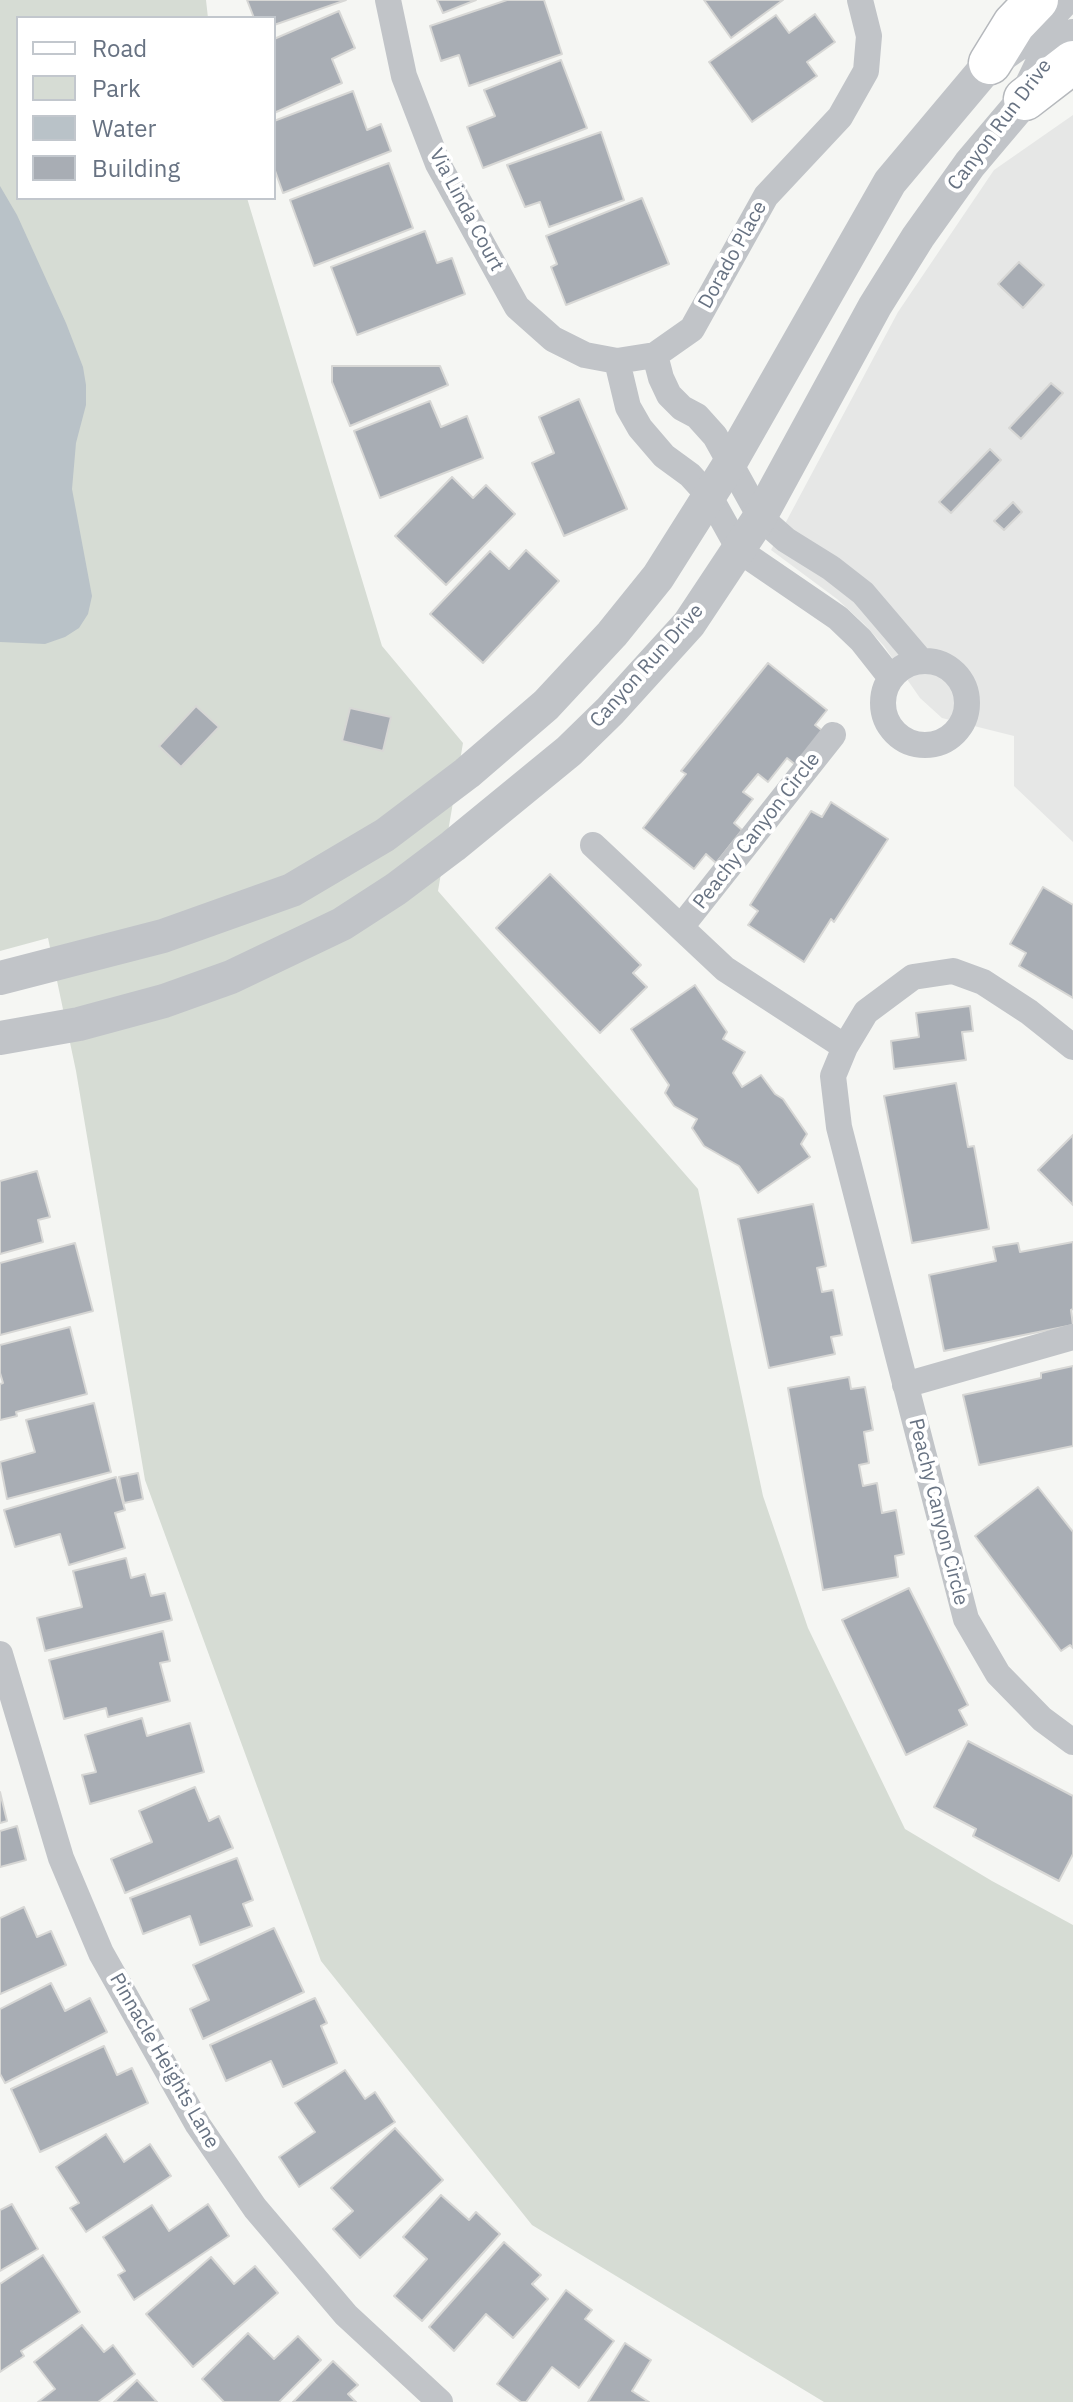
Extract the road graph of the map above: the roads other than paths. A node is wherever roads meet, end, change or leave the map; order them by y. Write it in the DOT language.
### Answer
graph roads {
  1 [pos="388,0"];
  2 [pos="860,0"];
  3 [pos="1037,0"];
  4 [pos="1063,0"];
  5 [pos="1073,36"];
  6 [pos="1073,62"];
  7 [pos="990,63"];
  8 [pos="1025,99"];
  9 [pos="655,355"];
  10 [pos="617,361"];
  11 [pos="745,490"];
  12 [pos="725,524"];
  13 [pos="921,661"];
  14 [pos="891,678"];
  15 [pos="833,735"];
  16 [pos="593,845"];
  17 [pos="681,927"];
  18 [pos="0,978"];
  19 [pos="0,1038"];
  20 [pos="845,1047"];
  21 [pos="1073,1047"];
  22 [pos="1073,1337"];
  23 [pos="905,1385"];
  24 [pos="0,1654"];
  25 [pos="1073,1742"];
  26 [pos="440,2402"];
  1 -- 10 [label="street, Via Linda Court"];
  2 -- 9 [label="street, Dorado Place"];
  3 -- 7 [label="main road"];
  4 -- 7 [label="street, Canyon Run Drive"];
  5 -- 8 [label="street, Canyon Run Drive"];
  6 -- 8 [label="main road"];
  7 -- 11 [label="street, Canyon Run Drive"];
  8 -- 11 [label="street, Canyon Run Drive"];
  9 -- 10 [label="street, Dorado Place"];
  9 -- 11 [label="street"];
  10 -- 12 [label="street"];
  11 -- 12 [label="street, Canyon Run Drive"];
  11 -- 12 [label="street, Canyon Run Drive"];
  11 -- 13 [label="street"];
  12 -- 14 [label="street"];
  12 -- 18 [label="street, Canyon Run Drive"];
  12 -- 19 [label="street, Canyon Run Drive"];
  13 -- 14 [label="street"];
  13 -- 14 [label="street"];
  15 -- 17 [label="street, Peachy Canyon Circle"];
  16 -- 17 [label="street, Peachy Canyon Circle"];
  17 -- 20 [label="street, Peachy Canyon Circle"];
  20 -- 21 [label="street, Peachy Canyon Circle"];
  20 -- 23 [label="street, Peachy Canyon Circle"];
  22 -- 23 [label="street"];
  23 -- 25 [label="street, Peachy Canyon Circle"];
  24 -- 26 [label="street, Pinnacle Heights Lane"];
}
